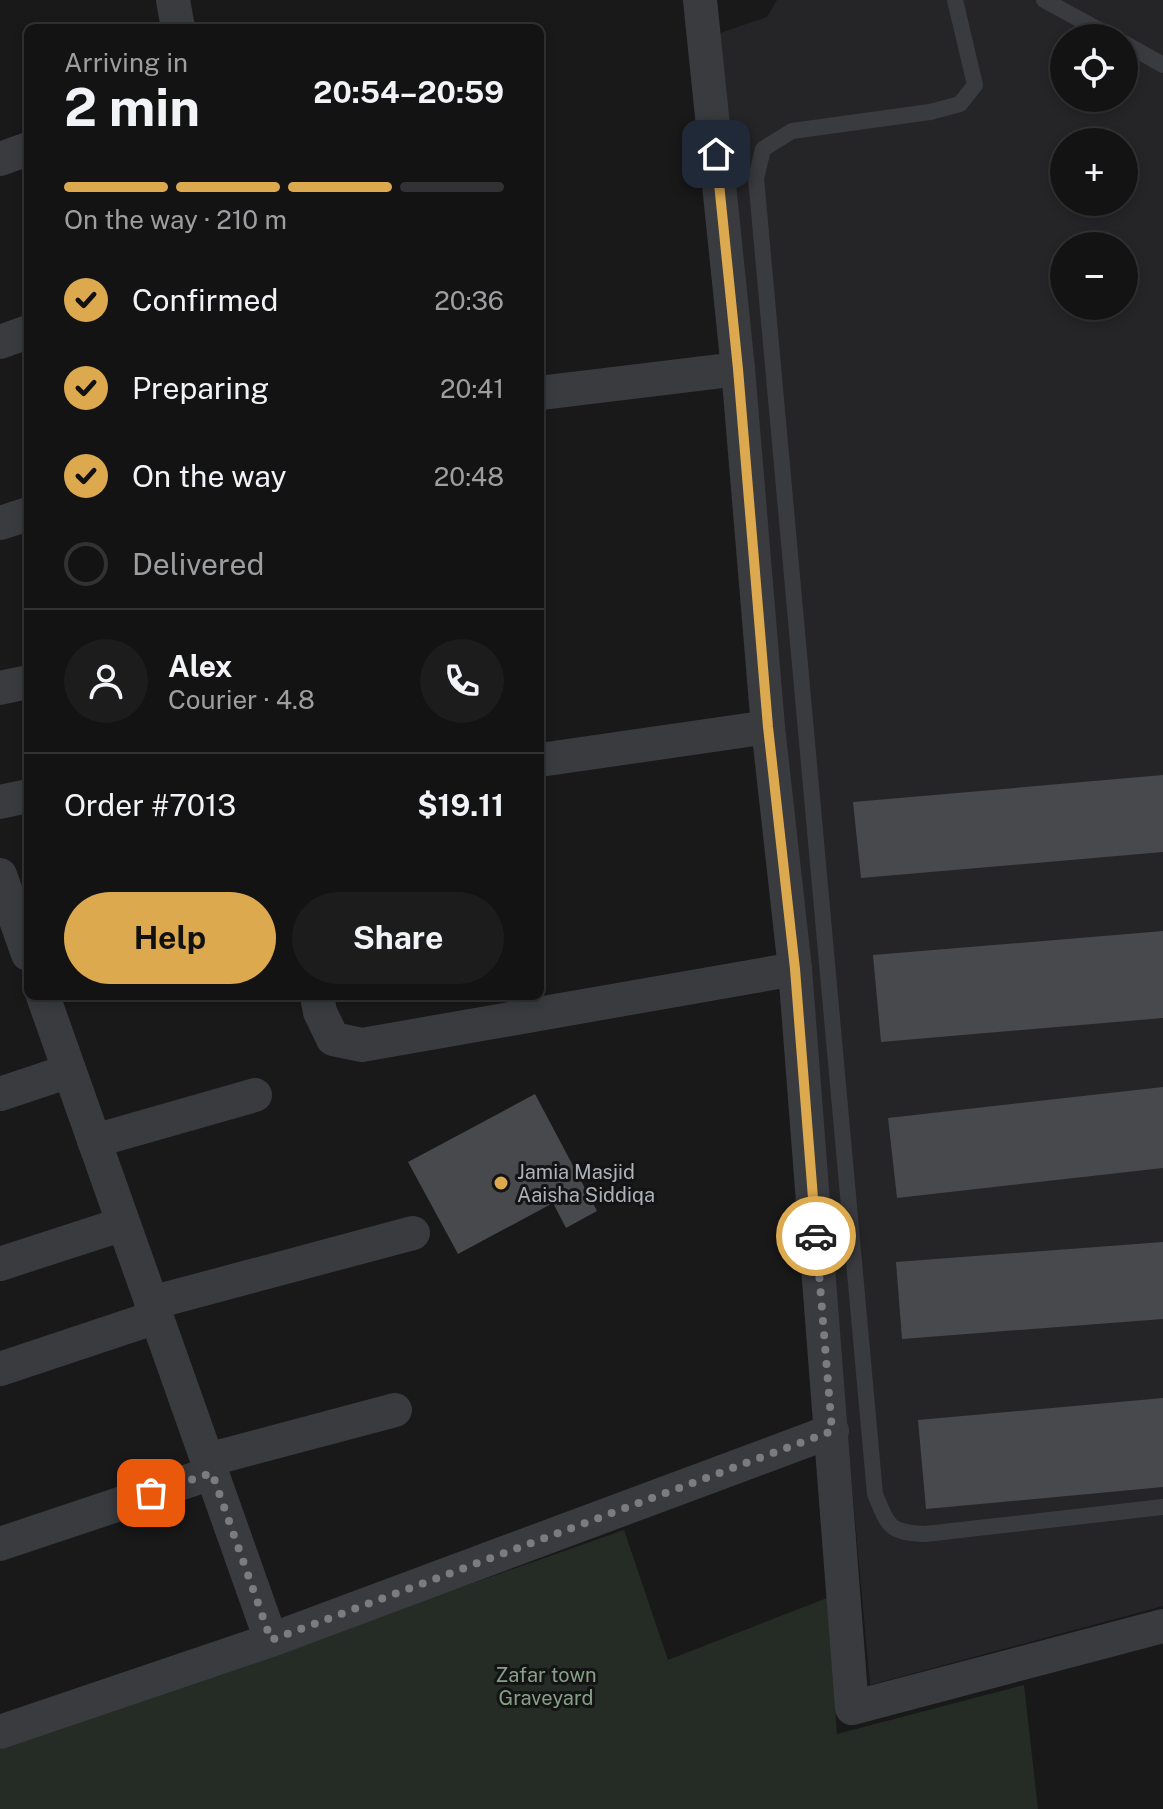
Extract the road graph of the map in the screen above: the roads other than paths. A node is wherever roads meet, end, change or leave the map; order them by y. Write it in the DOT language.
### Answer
graph roads {
  1 [pos="173,0"];
  2 [pos="700,0"];
  3 [pos="955,0"];
  4 [pos="1044,0"];
  5 [pos="177,24"];
  6 [pos="1088,24"];
  7 [pos="1138,51"];
  8 [pos="1163,65"];
  9 [pos="24,150"];
  10 [pos="0,159"];
  11 [pos="24,333"];
  12 [pos="0,342"];
  13 [pos="738,369"];
  14 [pos="544,393"];
  15 [pos="24,515"];
  16 [pos="0,523"];
  17 [pos="24,683"];
  18 [pos="0,688"];
  19 [pos="768,727"];
  20 [pos="544,759"];
  21 [pos="24,797"];
  22 [pos="0,802"];
  23 [pos="3,890"];
  24 [pos="24,944"];
  25 [pos="795,969"];
  26 [pos="44,1000"];
  27 [pos="318,1000"];
  28 [pos="69,1071"];
  29 [pos="0,1094"];
  30 [pos="255,1095"];
  31 [pos="94,1141"];
  32 [pos="123,1224"];
  33 [pos="413,1233"];
  34 [pos="0,1264"];
  35 [pos="154,1310"];
  36 [pos="0,1369"];
  37 [pos="395,1410"];
  38 [pos="832,1431"];
  39 [pos="210,1467"];
  40 [pos="1163,1507"];
  41 [pos="0,1544"];
  42 [pos="1163,1626"];
  43 [pos="271,1640"];
  44 [pos="0,1732"];
  1 -- 5 [label="street"];
  2 -- 13 [label="street"];
  3 -- 40 [label="lane"];
  4 -- 6 [label="lane"];
  7 -- 8 [label="lane"];
  9 -- 10 [label="street"];
  11 -- 12 [label="street"];
  13 -- 14 [label="street"];
  13 -- 19 [label="street"];
  15 -- 16 [label="street"];
  17 -- 18 [label="street"];
  19 -- 20 [label="street"];
  19 -- 25 [label="street"];
  21 -- 22 [label="street"];
  23 -- 24 [label="street"];
  25 -- 27 [label="street"];
  25 -- 38 [label="street"];
  26 -- 28 [label="street"];
  28 -- 29 [label="street"];
  28 -- 31 [label="street"];
  30 -- 31 [label="street"];
  31 -- 32 [label="street"];
  32 -- 34 [label="street"];
  32 -- 35 [label="street"];
  33 -- 35 [label="street"];
  35 -- 36 [label="street"];
  35 -- 39 [label="street"];
  37 -- 39 [label="street"];
  38 -- 42 [label="street"];
  38 -- 43 [label="street"];
  39 -- 41 [label="street"];
  39 -- 43 [label="street"];
  43 -- 44 [label="street"];
}
